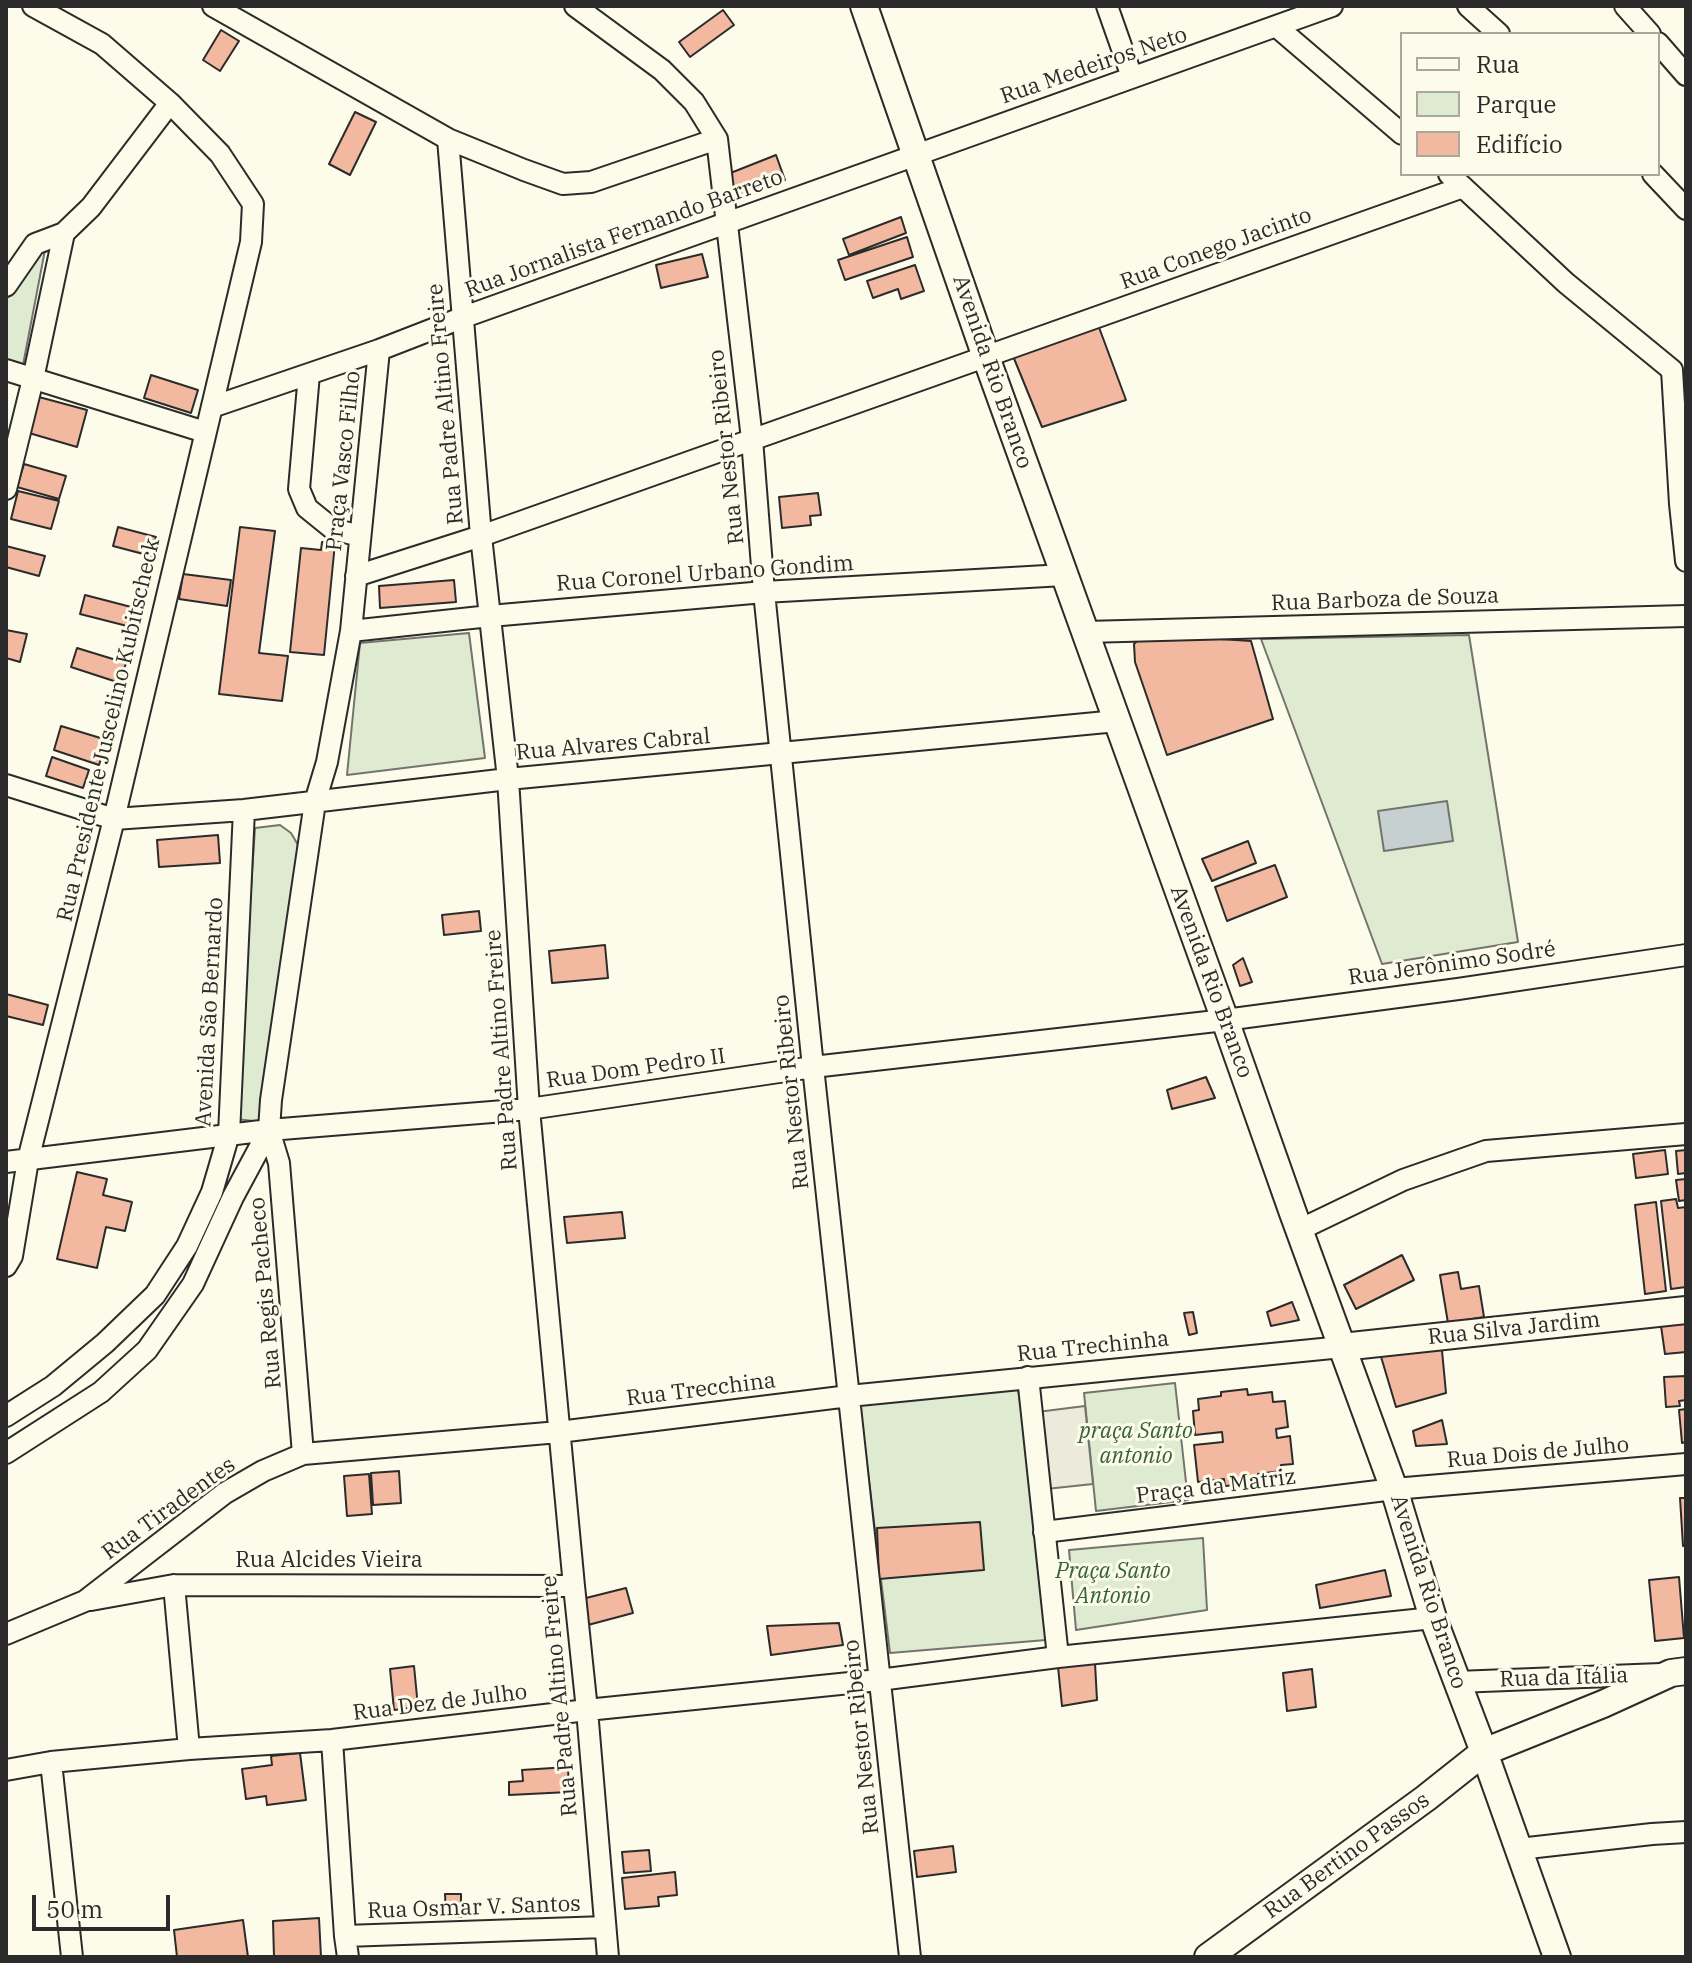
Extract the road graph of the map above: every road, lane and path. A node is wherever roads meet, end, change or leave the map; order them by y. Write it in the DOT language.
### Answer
graph roads {
  1 [pos="33,6"];
  2 [pos="575,6"];
  3 [pos="864,6"];
  4 [pos="1107,6"];
  5 [pos="1332,6"];
  6 [pos="1468,6"];
  7 [pos="1625,6"];
  8 [pos="222,8"];
  9 [pos="1277,27"];
  10 [pos="1497,32"];
  11 [pos="1648,32"];
  12 [pos="1660,45"];
  13 [pos="1686,75"];
  14 [pos="1132,77"];
  15 [pos="170,103"];
  16 [pos="1400,132"];
  17 [pos="448,139"];
  18 [pos="717,139"];
  19 [pos="917,154"];
  20 [pos="1655,176"];
  21 [pos="1456,180"];
  22 [pos="1686,209"];
  23 [pos="727,222"];
  24 [pos="64,233"];
  25 [pos="6,286"];
  26 [pos="464,317"];
  27 [pos="379,350"];
  28 [pos="986,357"];
  29 [pos="1679,365"];
  30 [pos="6,370"];
  31 [pos="309,374"];
  32 [pos="33,379"];
  33 [pos="212,407"];
  34 [pos="205,432"];
  35 [pos="752,439"];
  36 [pos="6,489"];
  37 [pos="360,536"];
  38 [pos="481,536"];
  39 [pos="1686,561"];
  40 [pos="1064,575"];
  41 [pos="356,576"];
  42 [pos="764,592"];
  43 [pos="490,616"];
  44 [pos="1686,616"];
  45 [pos="351,631"];
  46 [pos="1086,632"];
  47 [pos="1117,721"];
  48 [pos="782,753"];
  49 [pos="508,779"];
  50 [pos="6,785"];
  51 [pos="315,802"];
  52 [pos="244,810"];
  53 [pos="114,819"];
  54 [pos="1686,955"];
  55 [pos="1225,1020"];
  56 [pos="813,1067"];
  57 [pos="529,1109"];
  58 [pos="269,1130"];
  59 [pos="229,1134"];
  60 [pos="1686,1134"];
  61 [pos="28,1160"];
  62 [pos="6,1162"];
  63 [pos="1299,1230"];
  64 [pos="6,1266"];
  65 [pos="1686,1310"];
  66 [pos="1342,1347"];
  67 [pos="1028,1377"];
  68 [pos="53,1386"];
  69 [pos="849,1396"];
  70 [pos="69,1414"];
  71 [pos="6,1416"];
  72 [pos="559,1432"];
  73 [pos="6,1453"];
  74 [pos="303,1454"];
  75 [pos="1686,1464"];
  76 [pos="1394,1489"];
  77 [pos="1044,1532"];
  78 [pos="174,1585"];
  79 [pos="574,1586"];
  80 [pos="85,1601"];
  81 [pos="1433,1618"];
  82 [pos="6,1634"];
  83 [pos="1058,1657"];
  84 [pos="1678,1672"];
  85 [pos="879,1680"];
  86 [pos="1457,1682"];
  87 [pos="587,1710"];
  88 [pos="332,1740"];
  89 [pos="189,1749"];
  90 [pos="1484,1752"];
  91 [pos="51,1762"];
  92 [pos="6,1770"];
  93 [pos="1686,1832"];
  94 [pos="1519,1849"];
  95 [pos="605,1927"];
  96 [pos="346,1947"];
  97 [pos="72,1957"];
  98 [pos="608,1957"];
  99 [pos="910,1957"];
  100 [pos="1208,1957"];
  101 [pos="1557,1957"];
  1 -- 15 [label="street"];
  2 -- 18 [label="street"];
  3 -- 19 [label="main road, Avenida Rio Branco"];
  4 -- 14 [label="street"];
  5 -- 9 [label="street, Rua Medeiros Neto"];
  6 -- 10 [label="street"];
  7 -- 11 [label="street"];
  8 -- 17 [label="street"];
  9 -- 14 [label="street, Rua Medeiros Neto"];
  9 -- 16 [label="street"];
  12 -- 13 [label="street"];
  14 -- 19 [label="street, Rua Medeiros Neto"];
  15 -- 24 [label="street"];
  15 -- 33 [label="street, Rua Presidente Juscelino Kubitscheck"];
  17 -- 18 [label="street"];
  17 -- 26 [label="street, Rua Padre Altino Freire"];
  18 -- 23 [label="street, Rua Nestor Ribeiro"];
  19 -- 23 [label="street, Rua Jornalista Fernando Barreto"];
  19 -- 28 [label="main road, Avenida Rio Branco"];
  20 -- 22 [label="street"];
  21 -- 28 [label="street, Rua Conego Jacinto"];
  21 -- 29 [label="street"];
  23 -- 26 [label="street, Rua Jornalista Fernando Barreto"];
  23 -- 35 [label="street, Rua Nestor Ribeiro"];
  24 -- 25 [label="street"];
  24 -- 32 [label="street"];
  26 -- 27 [label="street, Rua Jornalista Fernando Barreto"];
  26 -- 38 [label="street, Rua Padre Altino Freire"];
  27 -- 31 [label="street, Rua Jornalista Fernando Barreto"];
  27 -- 37 [label="street, Praça Vasco Filho"];
  28 -- 35 [label="street, Rua Conego Jacinto"];
  28 -- 40 [label="main road, Avenida Rio Branco"];
  29 -- 39 [label="street"];
  30 -- 32 [label="street"];
  31 -- 33 [label="street, Rua Jornalista Fernando Barreto"];
  31 -- 37 [label="street"];
  32 -- 34 [label="street"];
  32 -- 36 [label="street"];
  33 -- 34 [label="street, Rua Presidente Juscelino Kubitscheck"];
  34 -- 53 [label="street, Rua Presidente Juscelino Kubitscheck"];
  35 -- 38 [label="street, Rua Conego Jacinto"];
  35 -- 42 [label="street, Rua Nestor Ribeiro"];
  37 -- 41 [label="street, Praça Vasco Filho"];
  38 -- 41 [label="street, Rua Conego Jacinto"];
  38 -- 43 [label="street, Rua Padre Altino Freire"];
  40 -- 42 [label="street, Rua Coronel Urbano Gondim"];
  40 -- 46 [label="main road, Avenida Rio Branco"];
  41 -- 45 [label="street, Praça Vasco Filho"];
  42 -- 43 [label="street, Rua Coronel Urbano Gondim"];
  42 -- 48 [label="street, Rua Nestor Ribeiro"];
  43 -- 45 [label="street, Rua Coronel Urbano Gondim"];
  43 -- 49 [label="street, Rua Padre Altino Freire"];
  44 -- 46 [label="street, Rua Barboza de Souza"];
  45 -- 51 [label="street, Praça Vasco Filho"];
  46 -- 47 [label="main road, Avenida Rio Branco"];
  47 -- 48 [label="street, Rua Alvares Cabral"];
  47 -- 55 [label="main road, Avenida Rio Branco"];
  48 -- 49 [label="street, Rua Alvares Cabral"];
  48 -- 56 [label="street, Rua Nestor Ribeiro"];
  49 -- 51 [label="street, Rua Alvares Cabral"];
  49 -- 57 [label="street, Rua Padre Altino Freire"];
  50 -- 53 [label="street"];
  51 -- 52 [label="street, Rua Alvares Cabral"];
  51 -- 58 [label="street"];
  52 -- 53 [label="street, Rua Alvares Cabral"];
  52 -- 59 [label="street, Avenida São Bernardo"];
  53 -- 61 [label="street, Rua Presidente Juscelino Kubitscheck"];
  54 -- 55 [label="street, Rua Jerônimo Sodré"];
  55 -- 56 [label="street, Rua Dom Pedro II"];
  55 -- 63 [label="main road, Avenida Rio Branco"];
  56 -- 57 [label="street, Rua Dom Pedro II"];
  56 -- 69 [label="street, Rua Nestor Ribeiro"];
  57 -- 58 [label="street, Rua Dom Pedro II"];
  57 -- 72 [label="street, Rua Padre Altino Freire"];
  58 -- 59 [label="street, Rua Dom Pedro II"];
  58 -- 70 [label="street"];
  58 -- 74 [label="street, Rua Regis Pacheco"];
  59 -- 61 [label="street, Rua Dom Pedro II"];
  59 -- 68 [label="street, Avenida São Bernardo"];
  60 -- 63 [label="street"];
  61 -- 62 [label="street, Rua Dom Pedro II"];
  61 -- 64 [label="street, Rua Presidente Juscelino Kubitscheck"];
  63 -- 66 [label="main road, Avenida Rio Branco"];
  65 -- 66 [label="main road, Rua Silva Jardim"];
  66 -- 67 [label="street, Rua Trechinha"];
  66 -- 76 [label="main road, Avenida Rio Branco"];
  67 -- 69 [label="street, Rua Trechinha"];
  67 -- 77 [label="street"];
  68 -- 70 [label="street"];
  68 -- 71 [label="street, Avenida São Bernardo"];
  69 -- 72 [label="street, Rua Trecchina"];
  69 -- 85 [label="street, Rua Nestor Ribeiro"];
  70 -- 73 [label="street"];
  72 -- 74 [label="street, Rua Tiradentes"];
  72 -- 79 [label="street, Rua Padre Altino Freire"];
  74 -- 80 [label="street, Rua Tiradentes"];
  75 -- 76 [label="street, Rua Dois de Julho"];
  76 -- 77 [label="street, Praça da Matriz"];
  76 -- 81 [label="main road, Avenida Rio Branco"];
  77 -- 83 [label="street"];
  78 -- 79 [label="street, Rua Alcides Vieira"];
  78 -- 80 [label="street, Rua Alcides Vieira"];
  78 -- 89 [label="street"];
  79 -- 87 [label="street, Rua Padre Altino Freire"];
  80 -- 82 [label="street, Rua Tiradentes"];
  81 -- 83 [label="street, Rua Dez de Julho"];
  81 -- 86 [label="main road, Avenida Rio Branco"];
  83 -- 85 [label="street, Rua Dez de Julho"];
  84 -- 86 [label="street, Rua da Itália"];
  84 -- 90 [label="main road, Rua da Itália"];
  85 -- 87 [label="street, Rua Dez de Julho"];
  85 -- 99 [label="street, Rua Nestor Ribeiro"];
  86 -- 90 [label="main road, Avenida Rio Branco"];
  87 -- 88 [label="street, Rua Dez de Julho"];
  87 -- 95 [label="street, Rua Padre Altino Freire"];
  88 -- 89 [label="street, Rua Dez de Julho"];
  88 -- 96 [label="street"];
  89 -- 91 [label="street, Rua Dez de Julho"];
  90 -- 94 [label="main road, Avenida Rio Branco"];
  90 -- 100 [label="main road, Rua Bertino Passos"];
  91 -- 92 [label="street, Rua Dez de Julho"];
  91 -- 97 [label="street"];
  93 -- 94 [label="street"];
  94 -- 101 [label="main road, Avenida Rio Branco"];
  95 -- 96 [label="street, Rua Osmar V. Santos"];
  95 -- 98 [label="street, Rua Padre Altino Freire"];
}
